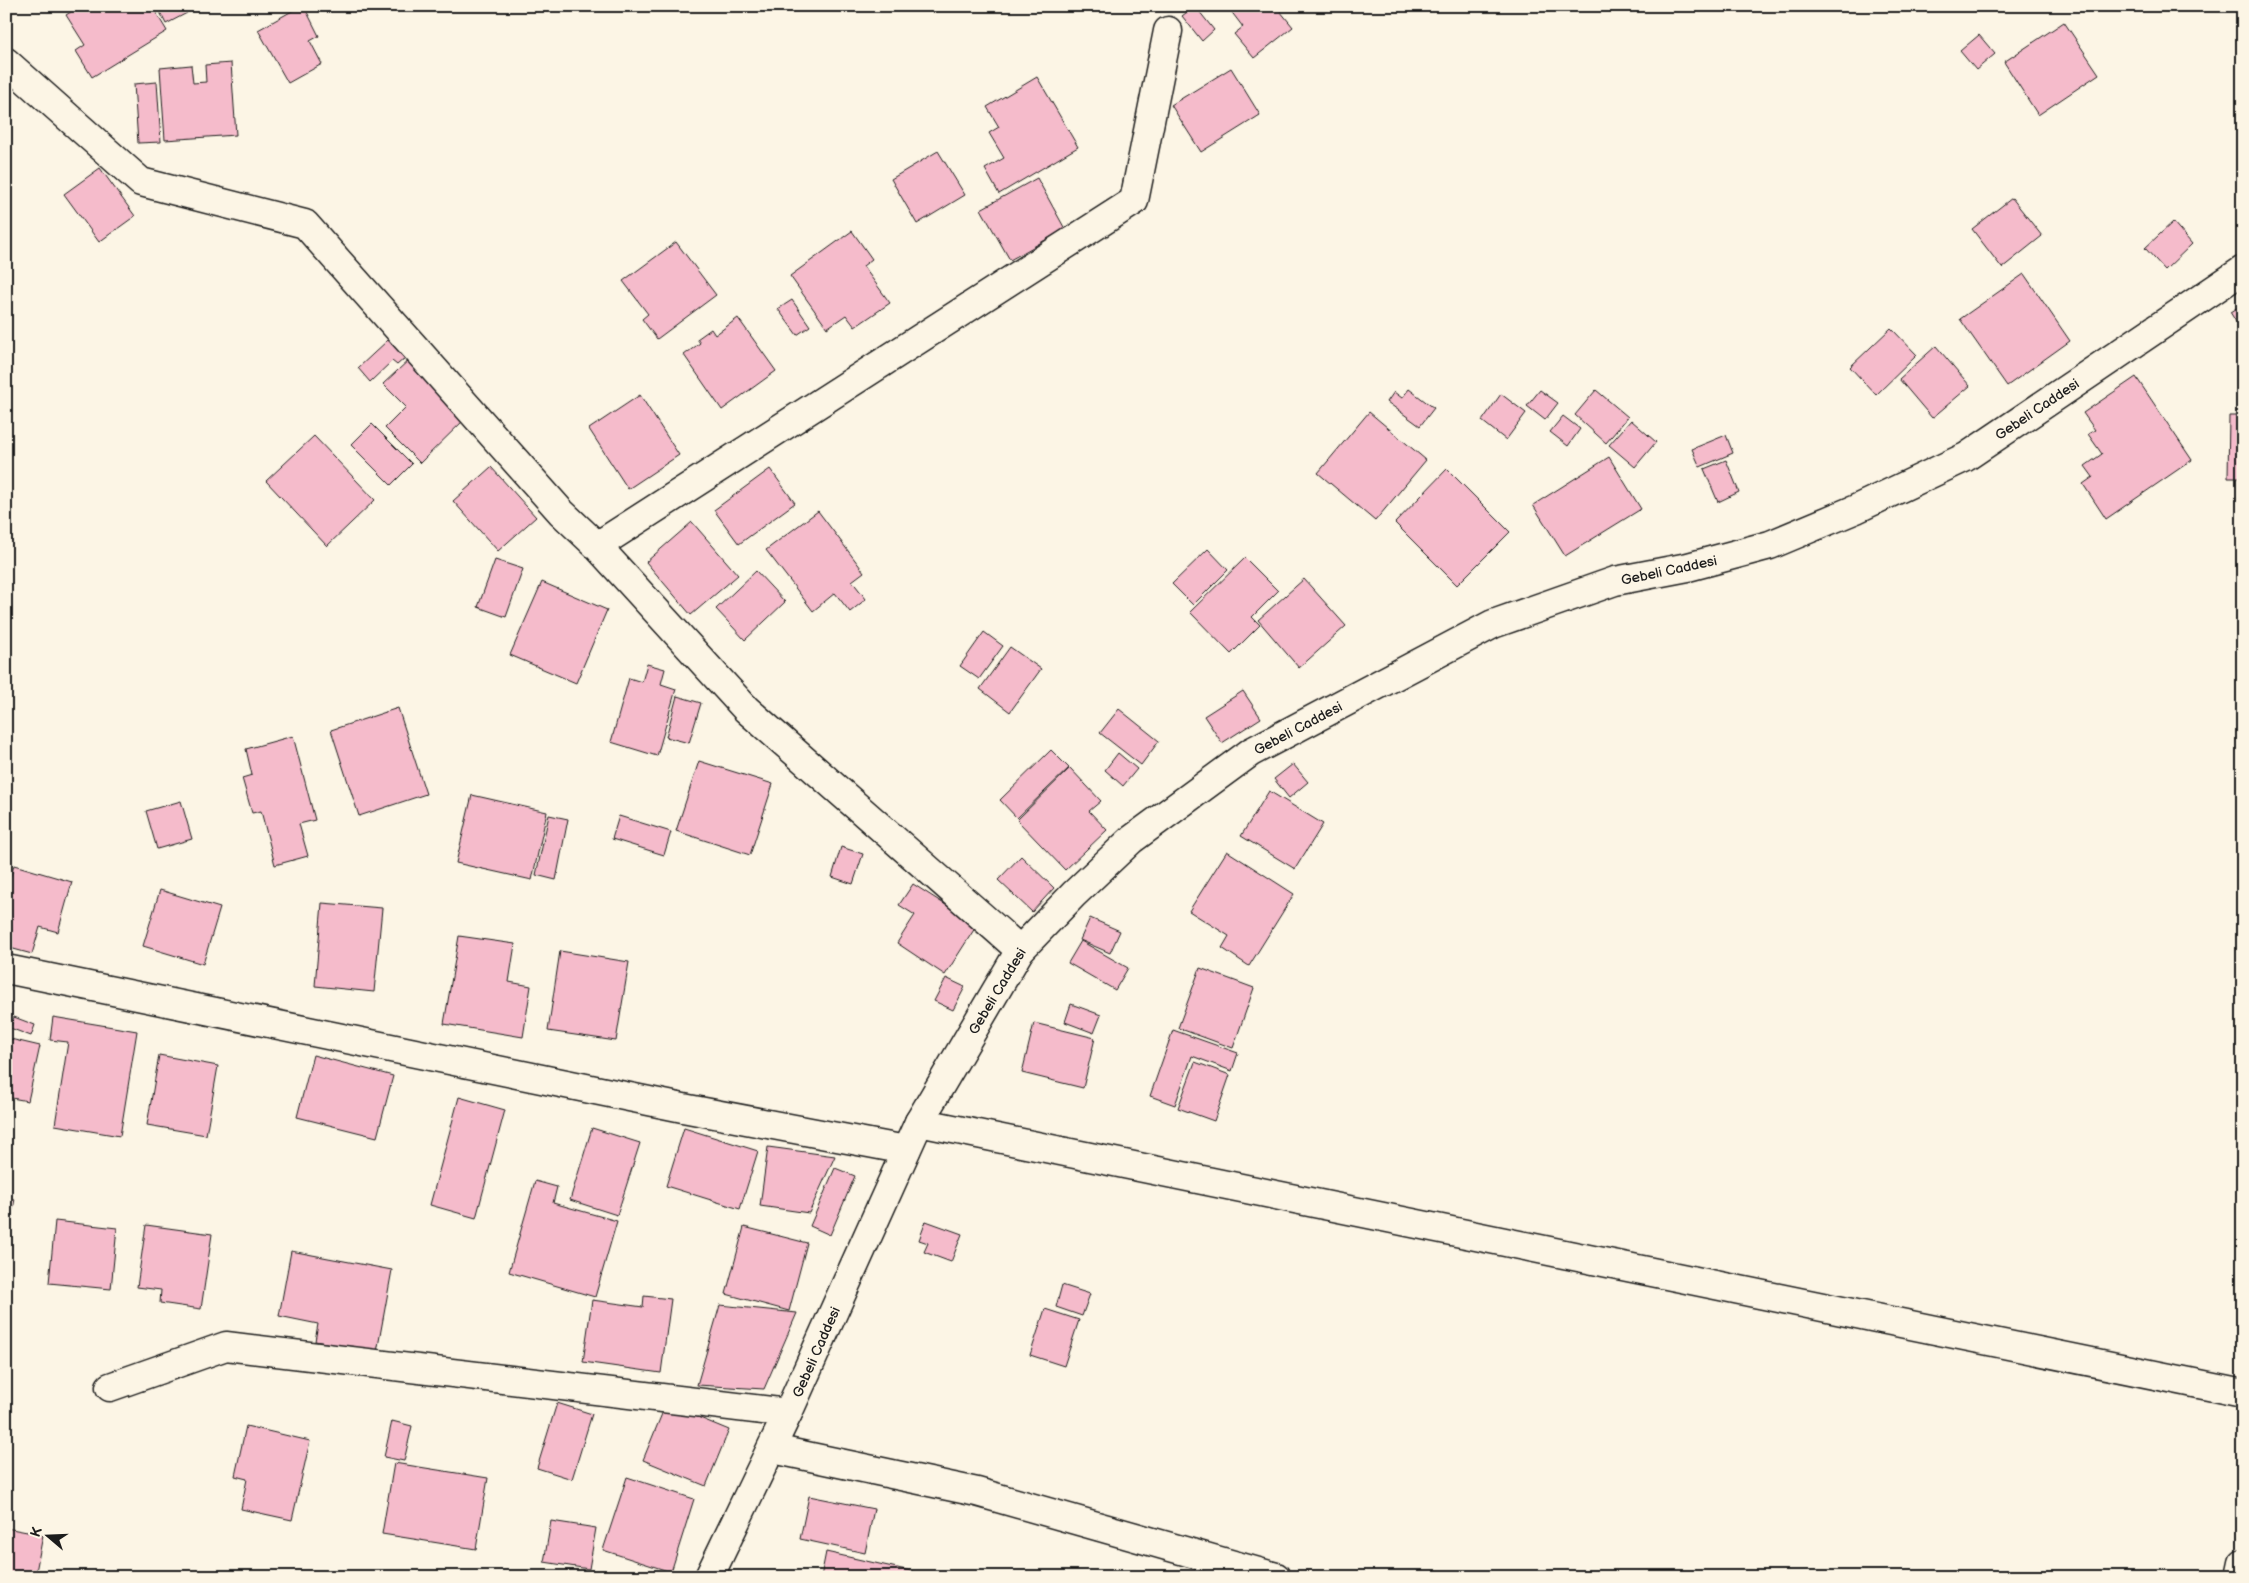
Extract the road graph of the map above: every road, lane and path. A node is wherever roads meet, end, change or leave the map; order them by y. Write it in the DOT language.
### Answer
graph roads {
  1 [pos="1168,31"];
  2 [pos="6,62"];
  3 [pos="2243,270"];
  4 [pos="597,546"];
  5 [pos="1020,950"];
  6 [pos="6,970"];
  7 [pos="919,1122"];
  8 [pos="906,1150"];
  9 [pos="110,1387"];
  10 [pos="2243,1393"];
  11 [pos="788,1413"];
  12 [pos="773,1449"];
  13 [pos="2243,1563"];
  14 [pos="709,1577"];
  15 [pos="1276,1577"];
  16 [pos="2240,1577"];
  1 -- 4 [label="street"];
  2 -- 4 [label="street"];
  3 -- 5 [label="street, Gebeli Caddesi"];
  4 -- 5 [label="street"];
  5 -- 7 [label="street, Gebeli Caddesi"];
  6 -- 8 [label="street"];
  7 -- 8 [label="street, Gebeli Caddesi"];
  7 -- 10 [label="street"];
  8 -- 11 [label="street, Gebeli Caddesi"];
  9 -- 11 [label="street"];
  11 -- 12 [label="street, Gebeli Caddesi"];
  12 -- 14 [label="street, Gebeli Caddesi"];
  12 -- 15 [label="street"];
  13 -- 16 [label="street"];
}
